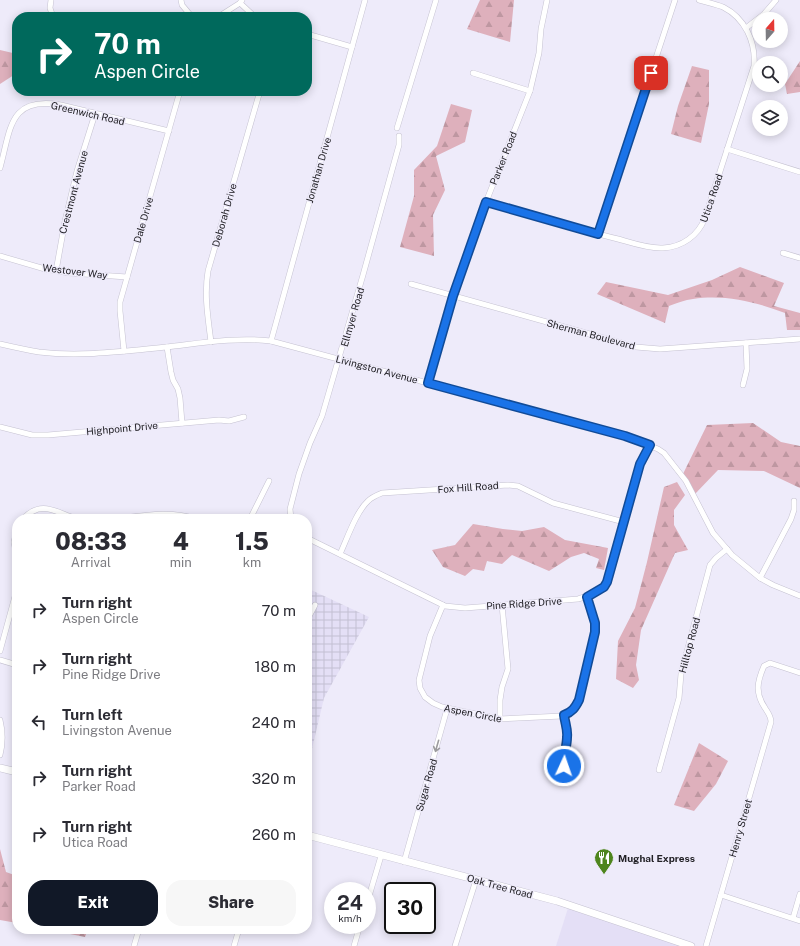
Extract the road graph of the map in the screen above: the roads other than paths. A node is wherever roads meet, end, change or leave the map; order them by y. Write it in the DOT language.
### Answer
graph roads {
  1 [pos="51,0"];
  2 [pos="180,0"];
  3 [pos="366,0"];
  4 [pos="436,0"];
  5 [pos="547,0"];
  6 [pos="675,0"];
  7 [pos="699,0"];
  8 [pos="776,0"];
  9 [pos="241,2"];
  10 [pos="51,12"];
  11 [pos="188,12"];
  12 [pos="226,12"];
  13 [pos="250,12"];
  14 [pos="746,28"];
  15 [pos="312,35"];
  16 [pos="352,47"];
  17 [pos="473,73"];
  18 [pos="530,91"];
  19 [pos="179,96"];
  20 [pos="259,96"];
  21 [pos="95,114"];
  22 [pos="397,128"];
  23 [pos="169,131"];
  24 [pos="399,136"];
  25 [pos="727,149"];
  26 [pos="0,168"];
  27 [pos="800,172"];
  28 [pos="486,202"];
  29 [pos="598,234"];
  30 [pos="783,253"];
  31 [pos="0,256"];
  32 [pos="800,258"];
  33 [pos="56,271"];
  34 [pos="127,277"];
  35 [pos="411,284"];
  36 [pos="453,296"];
  37 [pos="800,339"];
  38 [pos="271,341"];
  39 [pos="211,342"];
  40 [pos="746,343"];
  41 [pos="0,344"];
  42 [pos="167,347"];
  43 [pos="124,351"];
  44 [pos="340,359"];
  45 [pos="428,383"];
  46 [pos="742,385"];
  47 [pos="244,417"];
  48 [pos="182,423"];
  49 [pos="0,427"];
  50 [pos="650,445"];
  51 [pos="269,481"];
  52 [pos="794,501"];
  53 [pos="30,514"];
  54 [pos="66,514"];
  55 [pos="252,514"];
  56 [pos="291,514"];
  57 [pos="624,522"];
  58 [pos="312,540"];
  59 [pos="726,549"];
  60 [pos="340,554"];
  61 [pos="760,578"];
  62 [pos="800,596"];
  63 [pos="587,597"];
  64 [pos="315,605"];
  65 [pos="443,605"];
  66 [pos="502,605"];
  67 [pos="12,607"];
  68 [pos="312,611"];
  69 [pos="0,651"];
  70 [pos="0,660"];
  71 [pos="12,664"];
  72 [pos="800,672"];
  73 [pos="448,709"];
  74 [pos="564,715"];
  75 [pos="500,719"];
  76 [pos="0,720"];
  77 [pos="0,755"];
  78 [pos="564,766"];
  79 [pos="0,768"];
  80 [pos="659,770"];
  81 [pos="12,771"];
  82 [pos="312,837"];
  83 [pos="381,856"];
  84 [pos="404,862"];
  85 [pos="476,880"];
  86 [pos="373,882"];
  87 [pos="800,894"];
  88 [pos="721,895"];
  89 [pos="793,918"];
  90 [pos="800,921"];
  91 [pos="138,934"];
  92 [pos="238,934"];
  93 [pos="357,934"];
  94 [pos="134,946"];
  95 [pos="234,946"];
  96 [pos="354,946"];
  97 [pos="455,946"];
  98 [pos="691,946"];
  99 [pos="706,946"];
  1 -- 10 [label="street"];
  2 -- 11 [label="street"];
  3 -- 16 [label="street, Jonathan Drive"];
  4 -- 22 [label="street"];
  5 -- 18 [label="street, Parker Road"];
  6 -- 29 [label="street"];
  7 -- 14 [label="street, Utica Road"];
  8 -- 14 [label="street"];
  9 -- 12 [label="street"];
  9 -- 13 [label="street"];
  14 -- 25 [label="street, Utica Road"];
  15 -- 16 [label="street"];
  16 -- 38 [label="street, Jonathan Drive"];
  17 -- 18 [label="street"];
  18 -- 28 [label="street, Parker Road"];
  19 -- 23 [label="street, Dale Drive"];
  20 -- 39 [label="street, Deborah Drive"];
  21 -- 23 [label="street, Greenwich Road"];
  21 -- 26 [label="street, Greenwich Road"];
  21 -- 33 [label="street, Crestmont Avenue"];
  23 -- 34 [label="street, Dale Drive"];
  24 -- 44 [label="street, Ellmyer Road"];
  25 -- 27 [label="street"];
  25 -- 29 [label="street, Utica Road"];
  28 -- 29 [label="street, Utica Road"];
  28 -- 36 [label="street, Parker Road"];
  30 -- 32 [label="street"];
  31 -- 33 [label="street, Westover Way"];
  33 -- 34 [label="street, Westover Way"];
  34 -- 43 [label="street, Dale Drive"];
  35 -- 36 [label="street, Sherman Boulevard"];
  36 -- 40 [label="street, Sherman Boulevard"];
  36 -- 45 [label="street, Parker Road"];
  37 -- 40 [label="street, Sherman Boulevard"];
  38 -- 39 [label="street, Livingston Avenue"];
  38 -- 44 [label="street, Livingston Avenue"];
  39 -- 42 [label="street, Livingston Avenue"];
  40 -- 46 [label="street"];
  41 -- 43 [label="street, Livingston Avenue"];
  42 -- 43 [label="street, Livingston Avenue"];
  42 -- 48 [label="street"];
  44 -- 45 [label="street, Livingston Avenue"];
  44 -- 56 [label="street, Ellmyer Road"];
  45 -- 50 [label="street, Livingston Avenue"];
  47 -- 48 [label="street, Highpoint Drive"];
  48 -- 49 [label="street, Highpoint Drive"];
  50 -- 57 [label="street, Pine Ridge Drive"];
  50 -- 59 [label="street, Livingston Avenue"];
  51 -- 55 [label="street"];
  52 -- 61 [label="street"];
  53 -- 54 [label="street"];
  57 -- 60 [label="street, Fox Hill Road"];
  57 -- 63 [label="street, Pine Ridge Drive"];
  58 -- 60 [label="street, Pine Ridge Drive"];
  59 -- 61 [label="street, Livingston Avenue"];
  59 -- 80 [label="street, Hilltop Road"];
  60 -- 65 [label="street, Pine Ridge Drive"];
  61 -- 62 [label="street, Livingston Avenue"];
  63 -- 66 [label="street, Pine Ridge Drive"];
  63 -- 74 [label="street"];
  64 -- 68 [label="street"];
  65 -- 66 [label="street, Pine Ridge Drive"];
  65 -- 73 [label="street, Aspen Circle"];
  66 -- 75 [label="street"];
  67 -- 69 [label="street"];
  70 -- 71 [label="street"];
  72 -- 88 [label="street, Henry Street"];
  73 -- 75 [label="street, Aspen Circle"];
  73 -- 84 [label="street, Sugar Road, one-way"];
  74 -- 75 [label="street, Aspen Circle"];
  74 -- 78 [label="street"];
  76 -- 77 [label="street"];
  79 -- 81 [label="main road"];
  82 -- 83 [label="main road, Oak Tree Road"];
  83 -- 84 [label="main road, Oak Tree Road"];
  83 -- 86 [label="street"];
  84 -- 85 [label="main road, Oak Tree Road"];
  85 -- 97 [label="street"];
  85 -- 98 [label="main road, Oak Tree Road"];
  87 -- 89 [label="street"];
  88 -- 89 [label="street"];
  88 -- 99 [label="street, Henry Street"];
  89 -- 90 [label="street"];
  91 -- 94 [label="street"];
  92 -- 95 [label="street"];
  93 -- 96 [label="street"];
}
